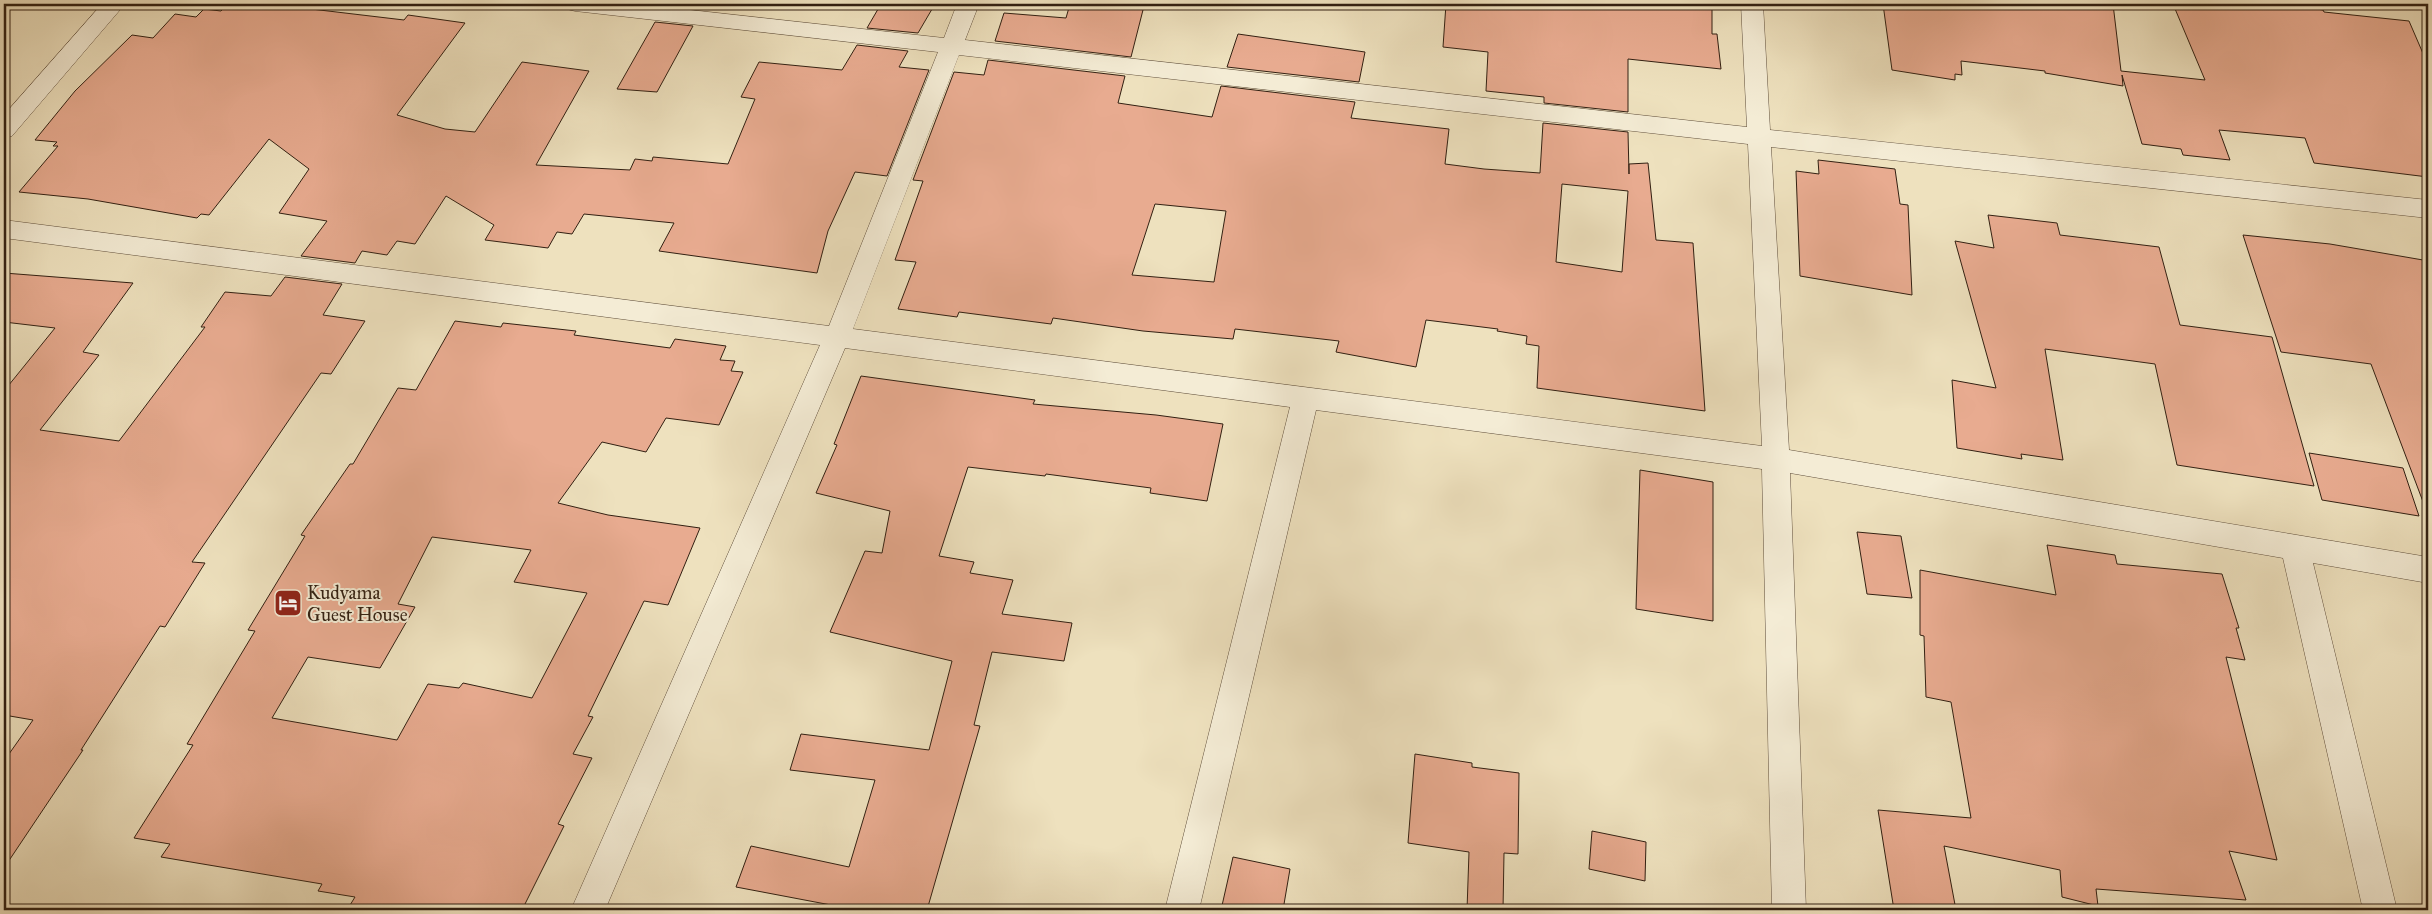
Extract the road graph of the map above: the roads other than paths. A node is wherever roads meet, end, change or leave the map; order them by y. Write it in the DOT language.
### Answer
graph roads {
  1 [pos="114,4"];
  2 [pos="575,4"];
  3 [pos="968,4"];
  4 [pos="1752,4"];
  5 [pos="951,47"];
  6 [pos="4,130"];
  7 [pos="1759,137"];
  8 [pos="2428,209"];
  9 [pos="4,229"];
  10 [pos="837,337"];
  11 [pos="1306,398"];
  12 [pos="1776,459"];
  13 [pos="2295,547"];
  14 [pos="2428,570"];
  15 [pos="588,910"];
  16 [pos="1182,910"];
  17 [pos="1789,910"];
  18 [pos="2380,910"];
  1 -- 6 [label="street"];
  2 -- 5 [label="street"];
  3 -- 5 [label="street"];
  4 -- 7 [label="street"];
  5 -- 7 [label="street"];
  5 -- 10 [label="street"];
  7 -- 8 [label="street"];
  7 -- 12 [label="street"];
  9 -- 10 [label="street"];
  10 -- 11 [label="street"];
  10 -- 15 [label="street"];
  11 -- 12 [label="street"];
  11 -- 16 [label="street"];
  12 -- 13 [label="street"];
  12 -- 17 [label="street"];
  13 -- 14 [label="street"];
  13 -- 18 [label="street"];
}
